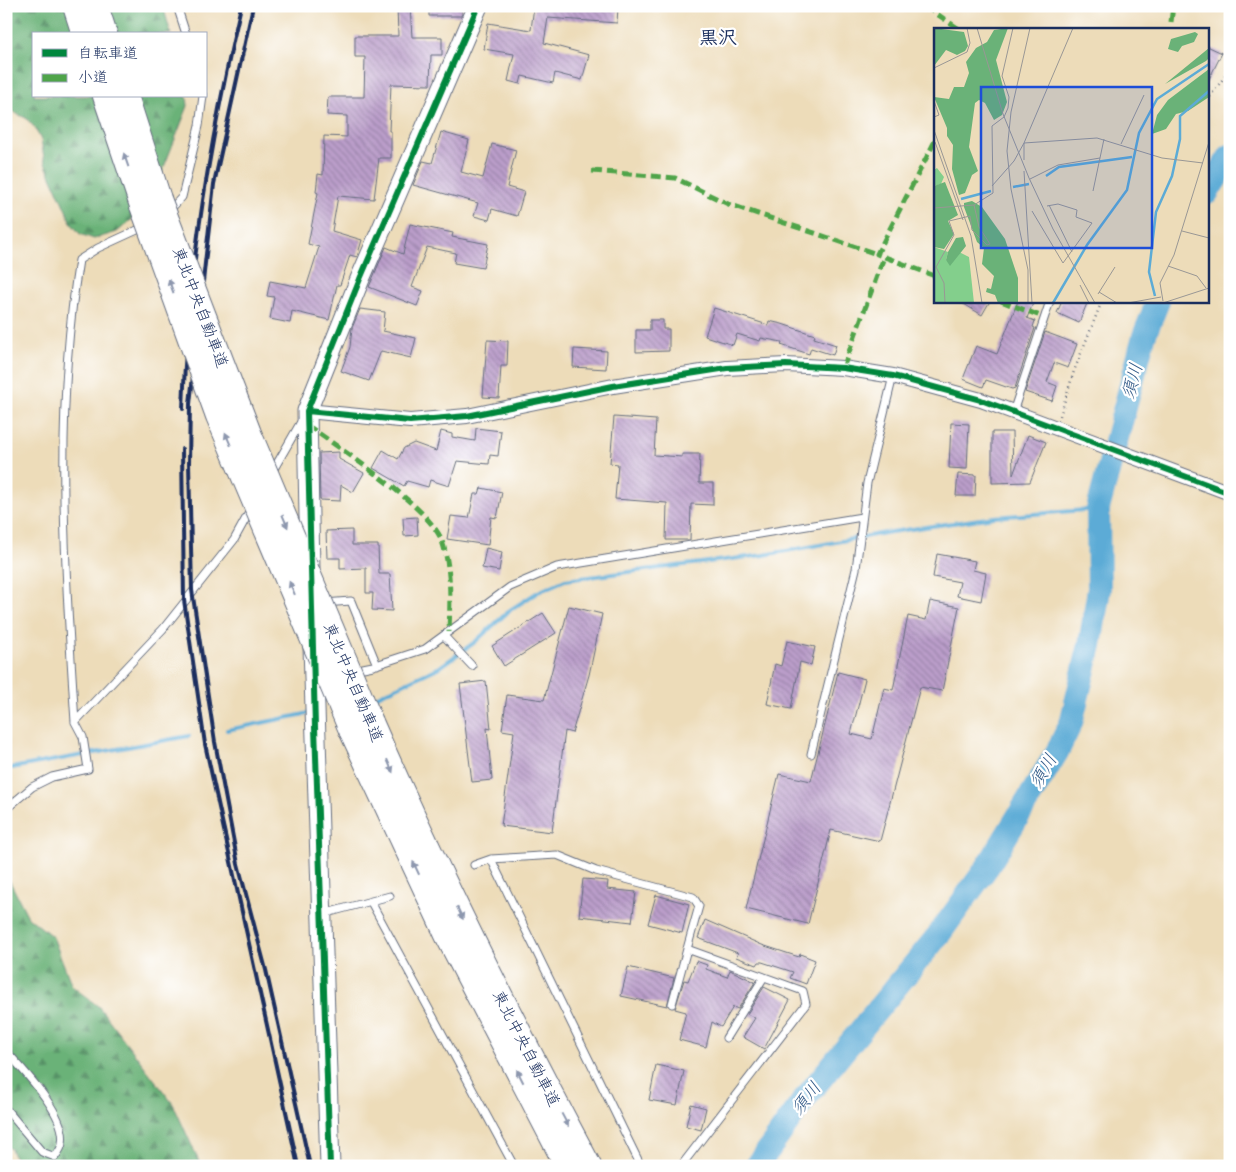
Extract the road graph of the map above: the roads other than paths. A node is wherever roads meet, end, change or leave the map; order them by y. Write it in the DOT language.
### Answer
graph roads {
  1 [pos="74,6"];
  2 [pos="96,6"];
  3 [pos="178,6"];
  4 [pos="478,6"];
  5 [pos="83,32"];
  6 [pos="104,32"];
  7 [pos="185,32"];
  8 [pos="106,98"];
  9 [pos="126,98"];
  10 [pos="203,98"];
  11 [pos="151,202"];
  12 [pos="1050,302"];
  13 [pos="893,376"];
  14 [pos="307,411"];
  15 [pos="1013,412"];
  16 [pos="263,488"];
  17 [pos="1230,493"];
  18 [pos="258,497"];
  19 [pos="862,517"];
  20 [pos="311,603"];
  21 [pos="444,636"];
  22 [pos="377,665"];
  23 [pos="472,665"];
  24 [pos="314,682"];
  25 [pos="75,722"];
  26 [pos="361,726"];
  27 [pos="811,754"];
  28 [pos="6,809"];
  29 [pos="491,859"];
  30 [pos="474,865"];
  31 [pos="390,896"];
  32 [pos="371,902"];
  33 [pos="322,914"];
  34 [pos="687,949"];
  35 [pos="764,977"];
  36 [pos="672,1004"];
  37 [pos="726,1038"];
  38 [pos="6,1051"];
  39 [pos="6,1109"];
  40 [pos="330,1166"];
  41 [pos="514,1166"];
  42 [pos="567,1166"];
  43 [pos="589,1166"];
  44 [pos="641,1166"];
  45 [pos="681,1166"];
  1 -- 5 [label="highway"];
  2 -- 6 [label="highway"];
  3 -- 7 [label="lane"];
  4 -- 14 [label="street"];
  11 -- 8 [label="highway, 東北中央自動車道, one-way"];
  9 -- 11 [label="highway, 東北中央自動車道"];
  10 -- 25 [label="lane"];
  11 -- 26 [label="highway, 東北中央自動車道, bridge"];
  12 -- 15 [label="lane"];
  13 -- 14 [label="street"];
  13 -- 15 [label="street"];
  13 -- 19 [label="lane"];
  14 -- 16 [label="lane"];
  14 -- 20 [label="street"];
  15 -- 17 [label="street"];
  18 -- 25 [label="lane"];
  19 -- 21 [label="lane"];
  19 -- 27 [label="lane"];
  20 -- 22 [label="lane"];
  20 -- 24 [label="street"];
  21 -- 22 [label="lane"];
  21 -- 23 [label="lane"];
  22 -- 24 [label="lane"];
  24 -- 33 [label="street"];
  25 -- 28 [label="lane"];
  42 -- 26 [label="highway, 東北中央自動車道, one-way"];
  26 -- 43 [label="highway, 東北中央自動車道, one-way"];
  29 -- 30 [label="lane"];
  29 -- 34 [label="lane"];
  29 -- 44 [label="lane"];
  31 -- 32 [label="lane"];
  32 -- 33 [label="lane"];
  32 -- 41 [label="lane"];
  33 -- 40 [label="street"];
  34 -- 35 [label="lane"];
  34 -- 36 [label="lane"];
  35 -- 37 [label="lane"];
  35 -- 45 [label="lane"];
  38 -- 39 [label="lane"];
}
